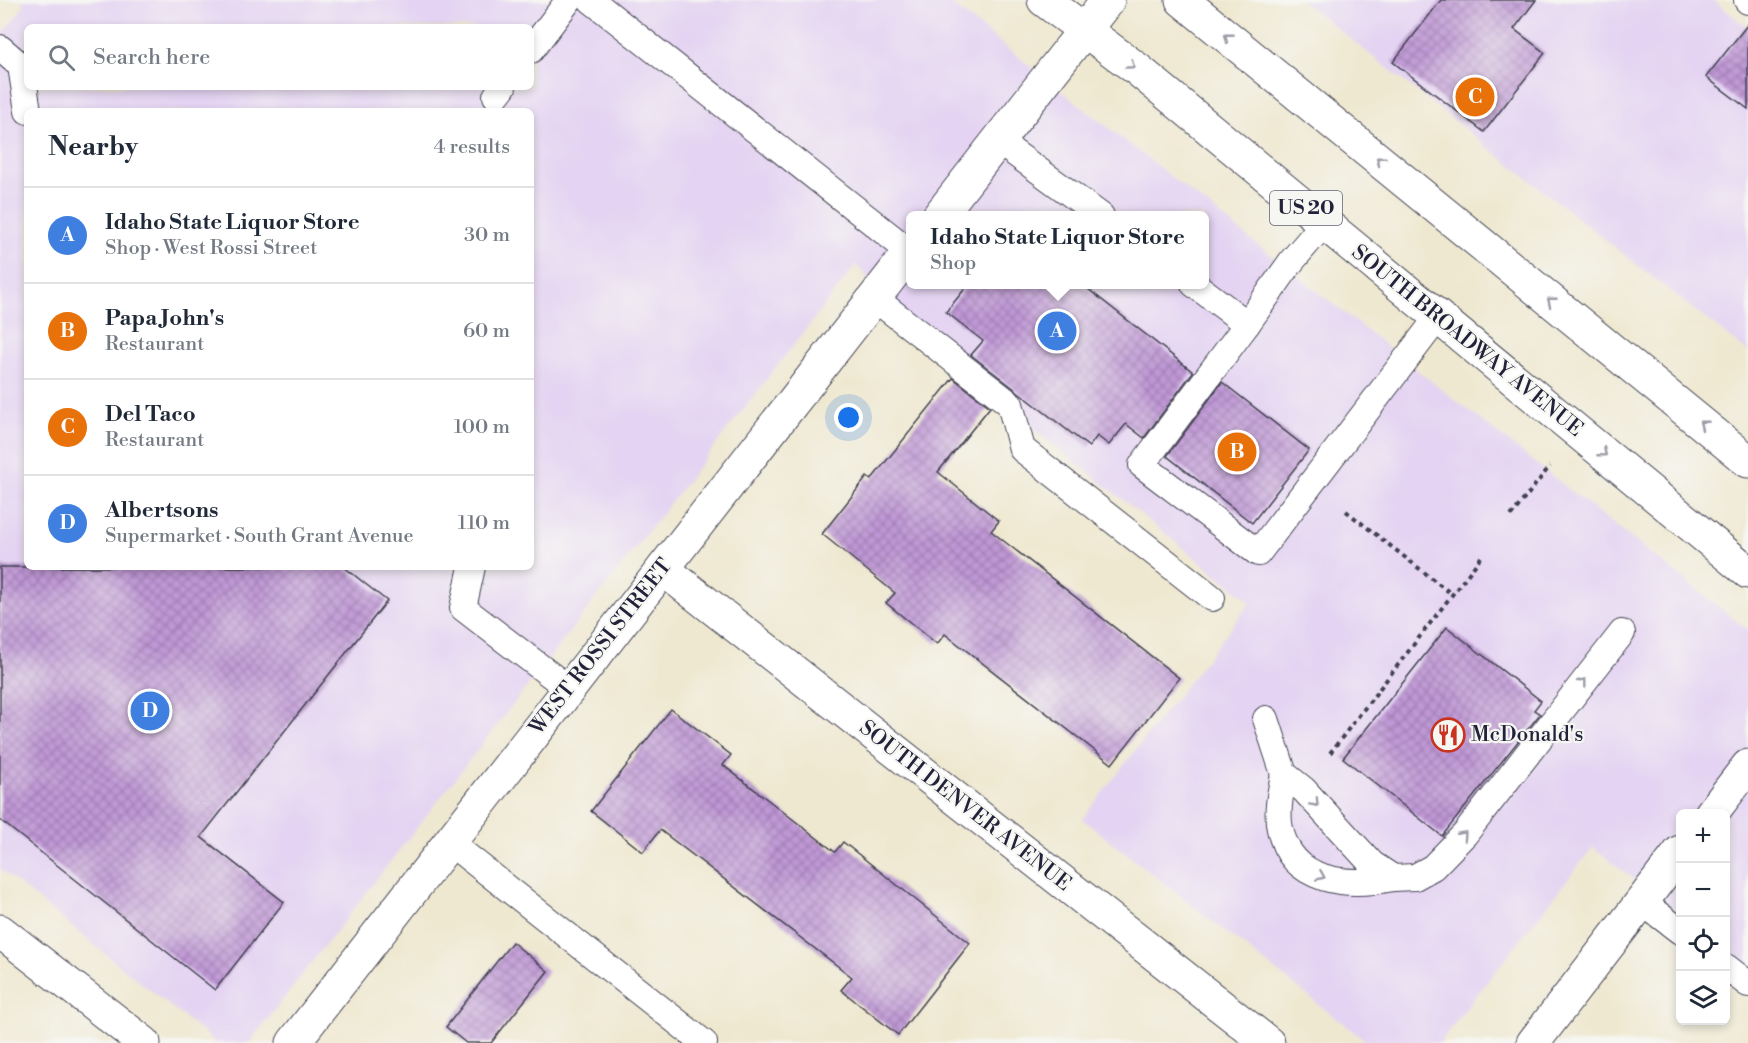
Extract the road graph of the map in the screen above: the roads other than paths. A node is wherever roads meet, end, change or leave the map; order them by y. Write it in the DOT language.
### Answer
graph roads {
  1 [pos="569,0"];
  2 [pos="591,0"];
  3 [pos="1044,0"];
  4 [pos="1108,0"];
  5 [pos="1182,0"];
  6 [pos="1084,31"];
  7 [pos="534,46"];
  8 [pos="0,48"];
  9 [pos="24,85"];
  10 [pos="25,90"];
  11 [pos="28,108"];
  12 [pos="998,141"];
  13 [pos="943,211"];
  14 [pos="1094,211"];
  15 [pos="1324,223"];
  16 [pos="906,249"];
  17 [pos="906,257"];
  18 [pos="1199,289"];
  19 [pos="874,298"];
  20 [pos="1439,316"];
  21 [pos="1247,324"];
  22 [pos="1748,461"];
  23 [pos="663,569"];
  24 [pos="471,570"];
  25 [pos="1748,572"];
  26 [pos="1212,598"];
  27 [pos="1622,633"];
  28 [pos="569,688"];
  29 [pos="1266,719"];
  30 [pos="1748,766"];
  31 [pos="1284,774"];
  32 [pos="1714,809"];
  33 [pos="449,842"];
  34 [pos="1676,857"];
  35 [pos="1393,878"];
  36 [pos="1642,902"];
  37 [pos="1676,929"];
  38 [pos="0,931"];
  39 [pos="1730,971"];
  40 [pos="1748,984"];
  41 [pos="144,1043"];
  42 [pos="293,1043"];
  43 [pos="704,1043"];
  44 [pos="1268,1043"];
  45 [pos="1533,1043"];
  1 -- 7 [label="lane"];
  2 -- 16 [label="lane"];
  3 -- 6 [label="street, SOUTH BROADWAY AVENUE / US 20"];
  4 -- 6 [label="street"];
  22 -- 5 [label="street, one-way"];
  6 -- 12 [label="street"];
  6 -- 15 [label="street, SOUTH BROADWAY AVENUE / US 20, one-way"];
  8 -- 9 [label="lane"];
  10 -- 11 [label="lane"];
  12 -- 13 [label="street"];
  12 -- 14 [label="lane"];
  15 -- 20 [label="street, SOUTH BROADWAY AVENUE / US 20"];
  15 -- 21 [label="lane"];
  17 -- 19 [label="street, WEST ROSSI STREET"];
  18 -- 21 [label="lane"];
  19 -- 23 [label="street, WEST ROSSI STREET"];
  19 -- 26 [label="lane"];
  20 -- 21 [label="lane"];
  20 -- 25 [label="street, SOUTH BROADWAY AVENUE / US 20, one-way"];
  23 -- 28 [label="street, WEST ROSSI STREET"];
  23 -- 44 [label="street, SOUTH DENVER AVENUE"];
  24 -- 28 [label="lane"];
  35 -- 27 [label="lane, one-way"];
  28 -- 33 [label="street, WEST ROSSI STREET"];
  29 -- 31 [label="lane"];
  30 -- 32 [label="street"];
  31 -- 35 [label="lane, one-way"];
  31 -- 35 [label="lane, one-way"];
  33 -- 42 [label="street, WEST ROSSI STREET"];
  33 -- 43 [label="lane"];
  34 -- 36 [label="street"];
  36 -- 37 [label="lane"];
  36 -- 45 [label="street"];
  38 -- 41 [label="street"];
  39 -- 40 [label="lane"];
}
